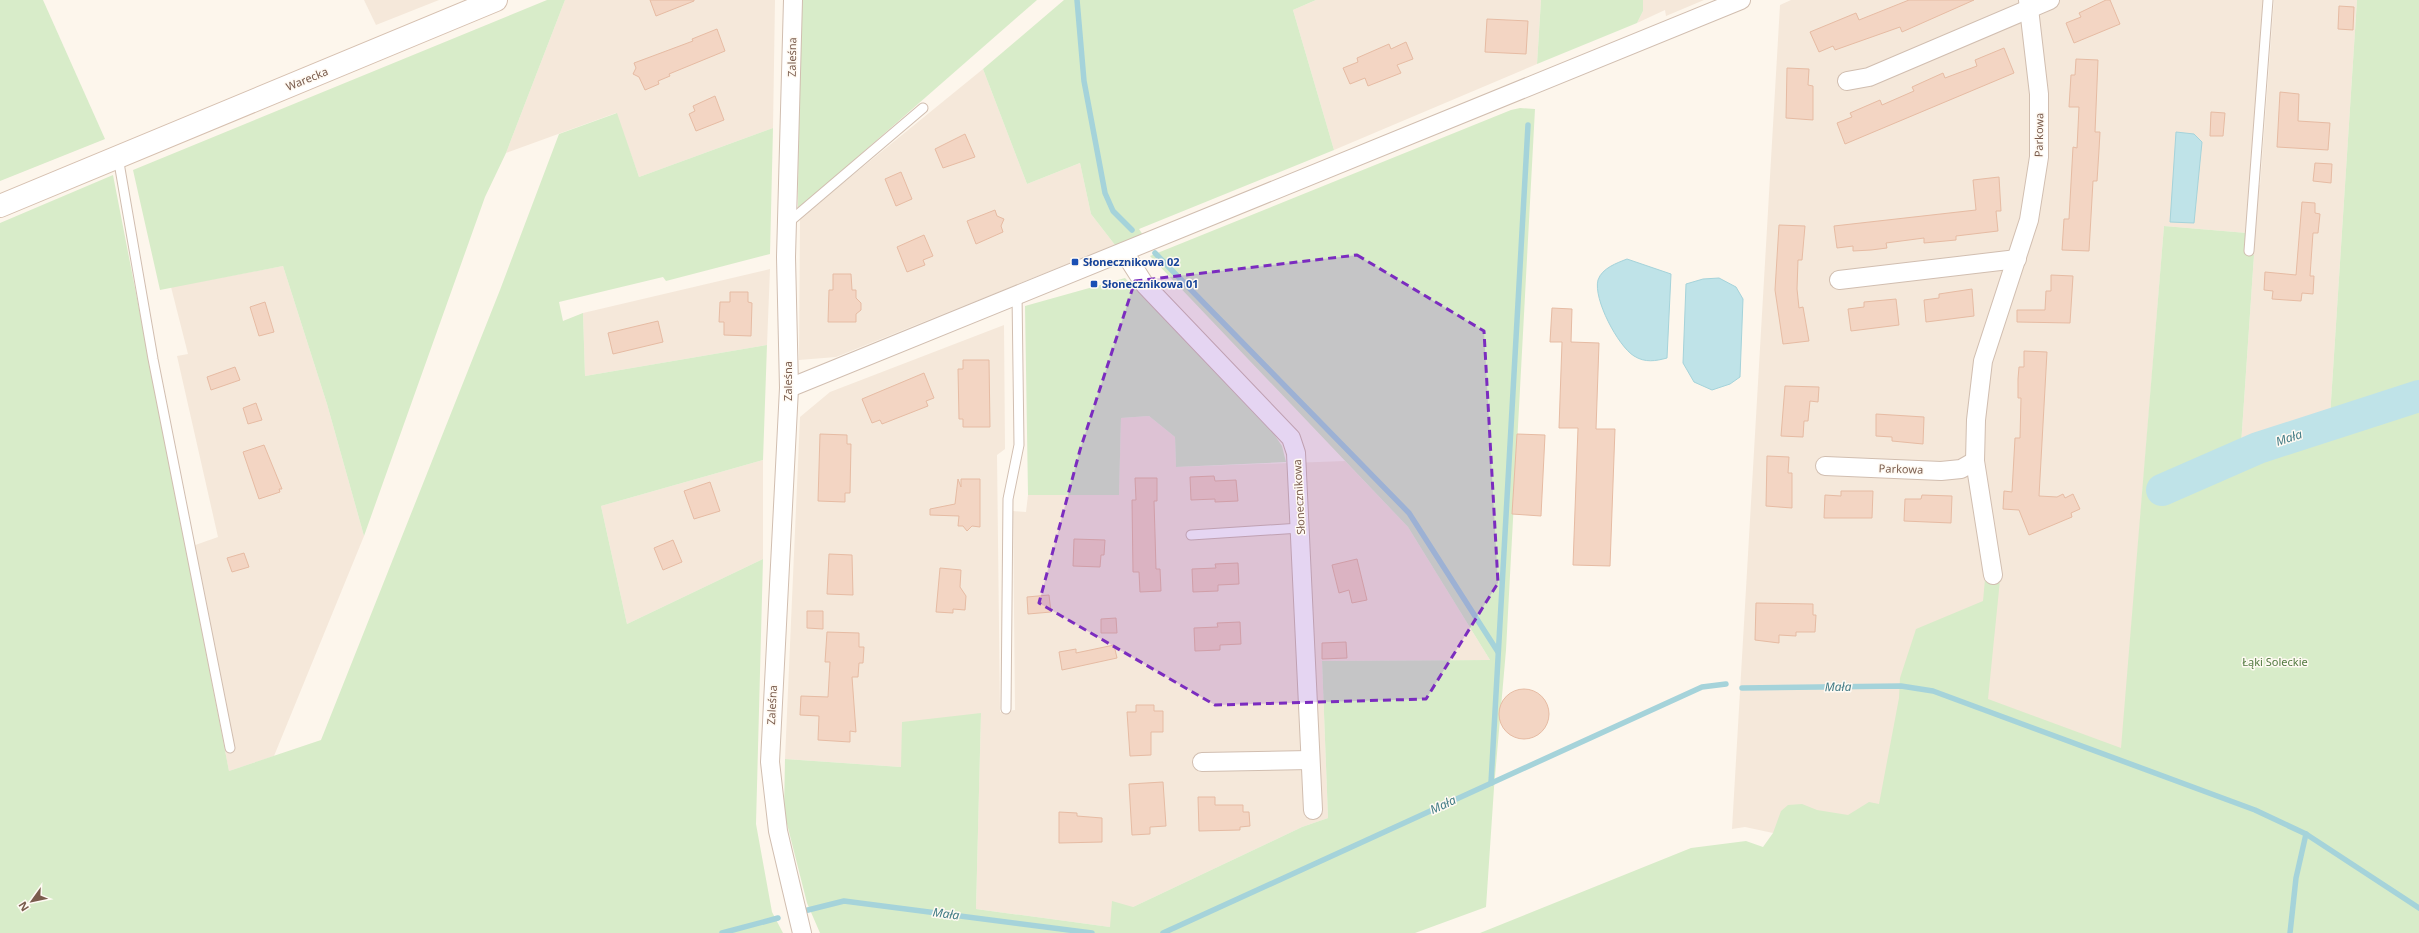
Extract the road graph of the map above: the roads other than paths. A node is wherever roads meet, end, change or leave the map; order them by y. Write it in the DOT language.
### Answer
graph roads {
  1 [pos="496,0"];
  2 [pos="793,0"];
  3 [pos="1741,0"];
  4 [pos="2050,0"];
  5 [pos="2268,0"];
  6 [pos="2029,5"];
  7 [pos="1847,81"];
  8 [pos="923,108"];
  9 [pos="118,157"];
  10 [pos="0,206"];
  11 [pos="788,222"];
  12 [pos="2249,251"];
  13 [pos="1124,252"];
  14 [pos="2017,260"];
  15 [pos="1839,280"];
  16 [pos="1017,294"];
  17 [pos="789,388"];
  18 [pos="1975,461"];
  19 [pos="1825,466"];
  20 [pos="1300,528"];
  21 [pos="1191,535"];
  22 [pos="1993,575"];
  23 [pos="1006,709"];
  24 [pos="230,748"];
  25 [pos="1310,760"];
  26 [pos="1202,762"];
  27 [pos="1313,810"];
  28 [pos="802,933"];
  1 -- 9 [label="street, Warecka"];
  2 -- 11 [label="street, Zaleśna"];
  3 -- 13 [label="street"];
  4 -- 6 [label="street"];
  5 -- 12 [label="lane"];
  6 -- 7 [label="street"];
  6 -- 14 [label="street, Parkowa"];
  8 -- 11 [label="lane"];
  9 -- 10 [label="street, Warecka"];
  9 -- 24 [label="lane"];
  11 -- 17 [label="street, Zaleśna"];
  13 -- 16 [label="street"];
  13 -- 20 [label="street, Słonecznikowa"];
  14 -- 15 [label="street"];
  14 -- 18 [label="street, Parkowa"];
  16 -- 17 [label="street"];
  16 -- 23 [label="lane"];
  17 -- 28 [label="street, Zaleśna"];
  18 -- 19 [label="street, Parkowa"];
  18 -- 22 [label="street, Parkowa"];
  20 -- 21 [label="lane"];
  20 -- 25 [label="street, Słonecznikowa"];
  25 -- 26 [label="street"];
  25 -- 27 [label="street, Słonecznikowa"];
}
